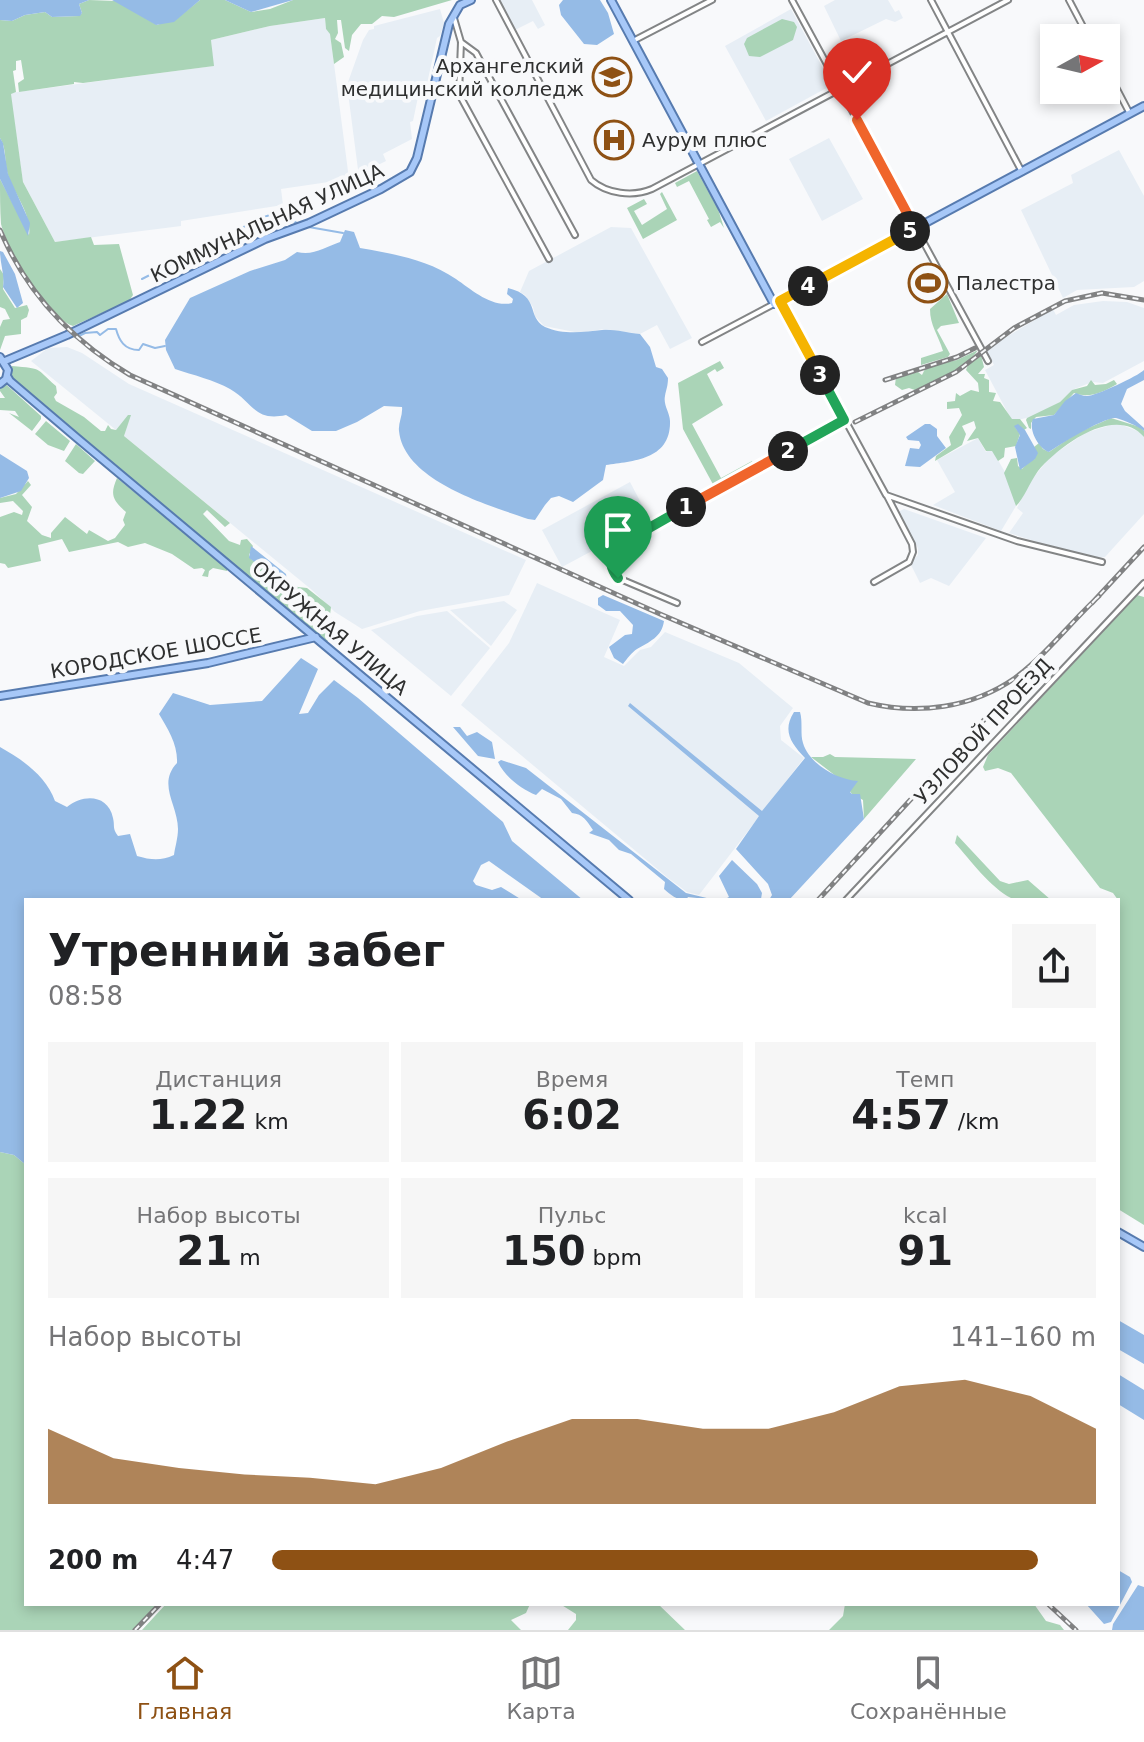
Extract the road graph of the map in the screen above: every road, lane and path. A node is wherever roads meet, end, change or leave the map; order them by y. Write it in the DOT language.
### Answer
graph roads {
  1 [pos="471,0"];
  2 [pos="496,0"];
  3 [pos="611,0"];
  4 [pos="712,0"];
  5 [pos="792,0"];
  6 [pos="931,0"];
  7 [pos="1008,0"];
  8 [pos="1069,0"];
  9 [pos="453,15"];
  10 [pos="1082,24"];
  11 [pos="948,32"];
  12 [pos="633,41"];
  13 [pos="461,42"];
  14 [pos="840,90"];
  15 [pos="1120,95"];
  16 [pos="1144,106"];
  17 [pos="1130,114"];
  18 [pos="700,164"];
  19 [pos="1022,172"];
  20 [pos="915,228"];
  21 [pos="575,235"];
  22 [pos="549,259"];
  23 [pos="777,302"];
  24 [pos="702,342"];
  25 [pos="988,361"];
  26 [pos="6,362"];
  27 [pos="6,380"];
  28 [pos="844,420"];
  29 [pos="886,495"];
  30 [pos="1102,562"];
  31 [pos="874,582"];
  32 [pos="1143,586"];
  33 [pos="677,603"];
  34 [pos="316,637"];
  35 [pos="0,696"];
  36 [pos="627,898"];
  37 [pos="848,898"];
  38 [pos="1120,1233"];
  39 [pos="1144,1247"];
  1 -- 9 [label="main road"];
  2 -- 18 [label="street"];
  3 -- 12 [label="main road"];
  4 -- 12 [label="street"];
  5 -- 14 [label="street"];
  6 -- 11 [label="street"];
  7 -- 11 [label="street"];
  8 -- 10 [label="street"];
  9 -- 13 [label="street"];
  9 -- 26 [label="main road, КОММУНАЛЬНАЯ УЛИЦА"];
  11 -- 14 [label="street"];
  11 -- 19 [label="street"];
  12 -- 18 [label="main road"];
  13 -- 21 [label="street"];
  13 -- 22 [label="street"];
  14 -- 18 [label="street"];
  14 -- 20 [label="street"];
  15 -- 17 [label="street"];
  16 -- 17 [label="main road"];
  17 -- 19 [label="main road"];
  18 -- 23 [label="main road"];
  19 -- 20 [label="main road"];
  20 -- 23 [label="main road"];
  20 -- 25 [label="street"];
  23 -- 24 [label="street"];
  23 -- 28 [label="street"];
  26 -- 27 [label="main road"];
  27 -- 34 [label="main road, ОКРУЖНАЯ УЛИЦА"];
  28 -- 29 [label="street"];
  28 -- 33 [label="street"];
  29 -- 30 [label="street"];
  29 -- 31 [label="street"];
  32 -- 37 [label="street, УЗЛОВОЙ ПРОЕЗД"];
  34 -- 35 [label="main road, КОРОДСКОЕ ШОССЕ"];
  34 -- 36 [label="main road, ОКРУЖНАЯ УЛИЦА"];
  38 -- 39 [label="main road"];
}
